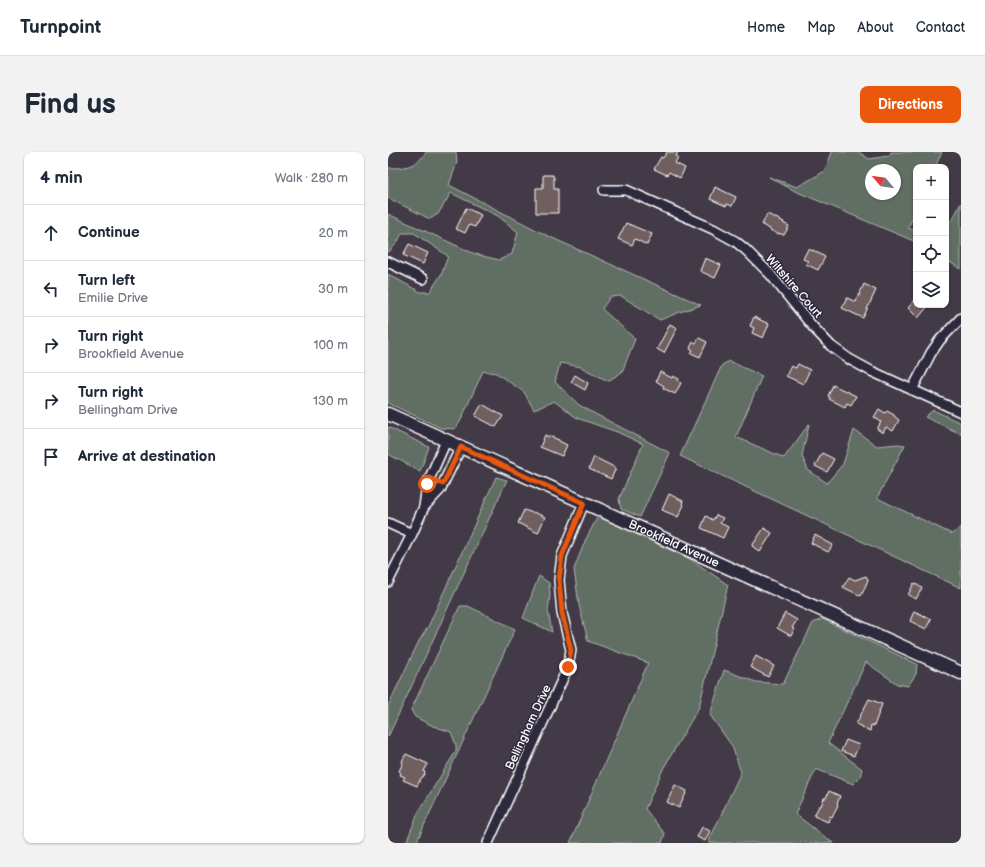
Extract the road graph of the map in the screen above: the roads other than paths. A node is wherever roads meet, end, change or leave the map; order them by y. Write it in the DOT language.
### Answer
graph roads {
  1 [pos="604,190"];
  2 [pos="388,262"];
  3 [pos="423,278"];
  4 [pos="961,318"];
  5 [pos="912,390"];
  6 [pos="961,412"];
  7 [pos="388,414"];
  8 [pos="446,441"];
  9 [pos="461,447"];
  10 [pos="429,478"];
  11 [pos="443,484"];
  12 [pos="584,503"];
  13 [pos="424,507"];
  14 [pos="388,523"];
  15 [pos="412,534"];
  16 [pos="388,582"];
  17 [pos="961,673"];
  18 [pos="488,843"];
  1 -- 5 [label="street, Wiltshire Court"];
  2 -- 3 [label="street"];
  4 -- 5 [label="street"];
  5 -- 6 [label="street, Wiltshire Court"];
  7 -- 8 [label="main road, Brookfield Avenue"];
  8 -- 9 [label="main road, Brookfield Avenue"];
  8 -- 10 [label="street"];
  9 -- 11 [label="street"];
  9 -- 12 [label="main road, Brookfield Avenue"];
  10 -- 11 [label="street"];
  10 -- 13 [label="street"];
  11 -- 13 [label="street"];
  12 -- 17 [label="main road, Brookfield Avenue"];
  12 -- 18 [label="street, Bellingham Drive"];
  13 -- 15 [label="street"];
  14 -- 15 [label="street"];
  15 -- 16 [label="street"];
}
